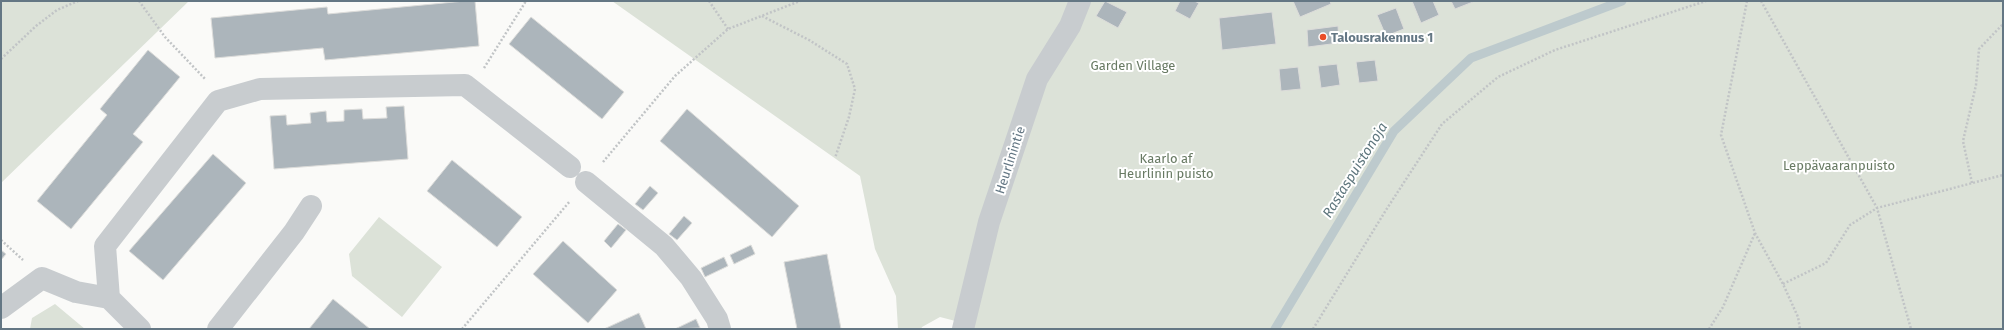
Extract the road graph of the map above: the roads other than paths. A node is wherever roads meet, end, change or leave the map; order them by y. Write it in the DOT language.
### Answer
graph roads {
  1 [pos="1080,1"];
  2 [pos="570,167"];
  3 [pos="586,182"];
  4 [pos="311,206"];
  5 [pos="109,298"];
  6 [pos="1,308"];
  7 [pos="140,329"];
  8 [pos="218,329"];
  9 [pos="720,329"];
  10 [pos="963,329"];
  1 -- 10 [label="street, Heurlinintie"];
  2 -- 5 [label="street"];
  3 -- 9 [label="street"];
  4 -- 8 [label="street"];
  5 -- 6 [label="street"];
  5 -- 7 [label="street"];
}
